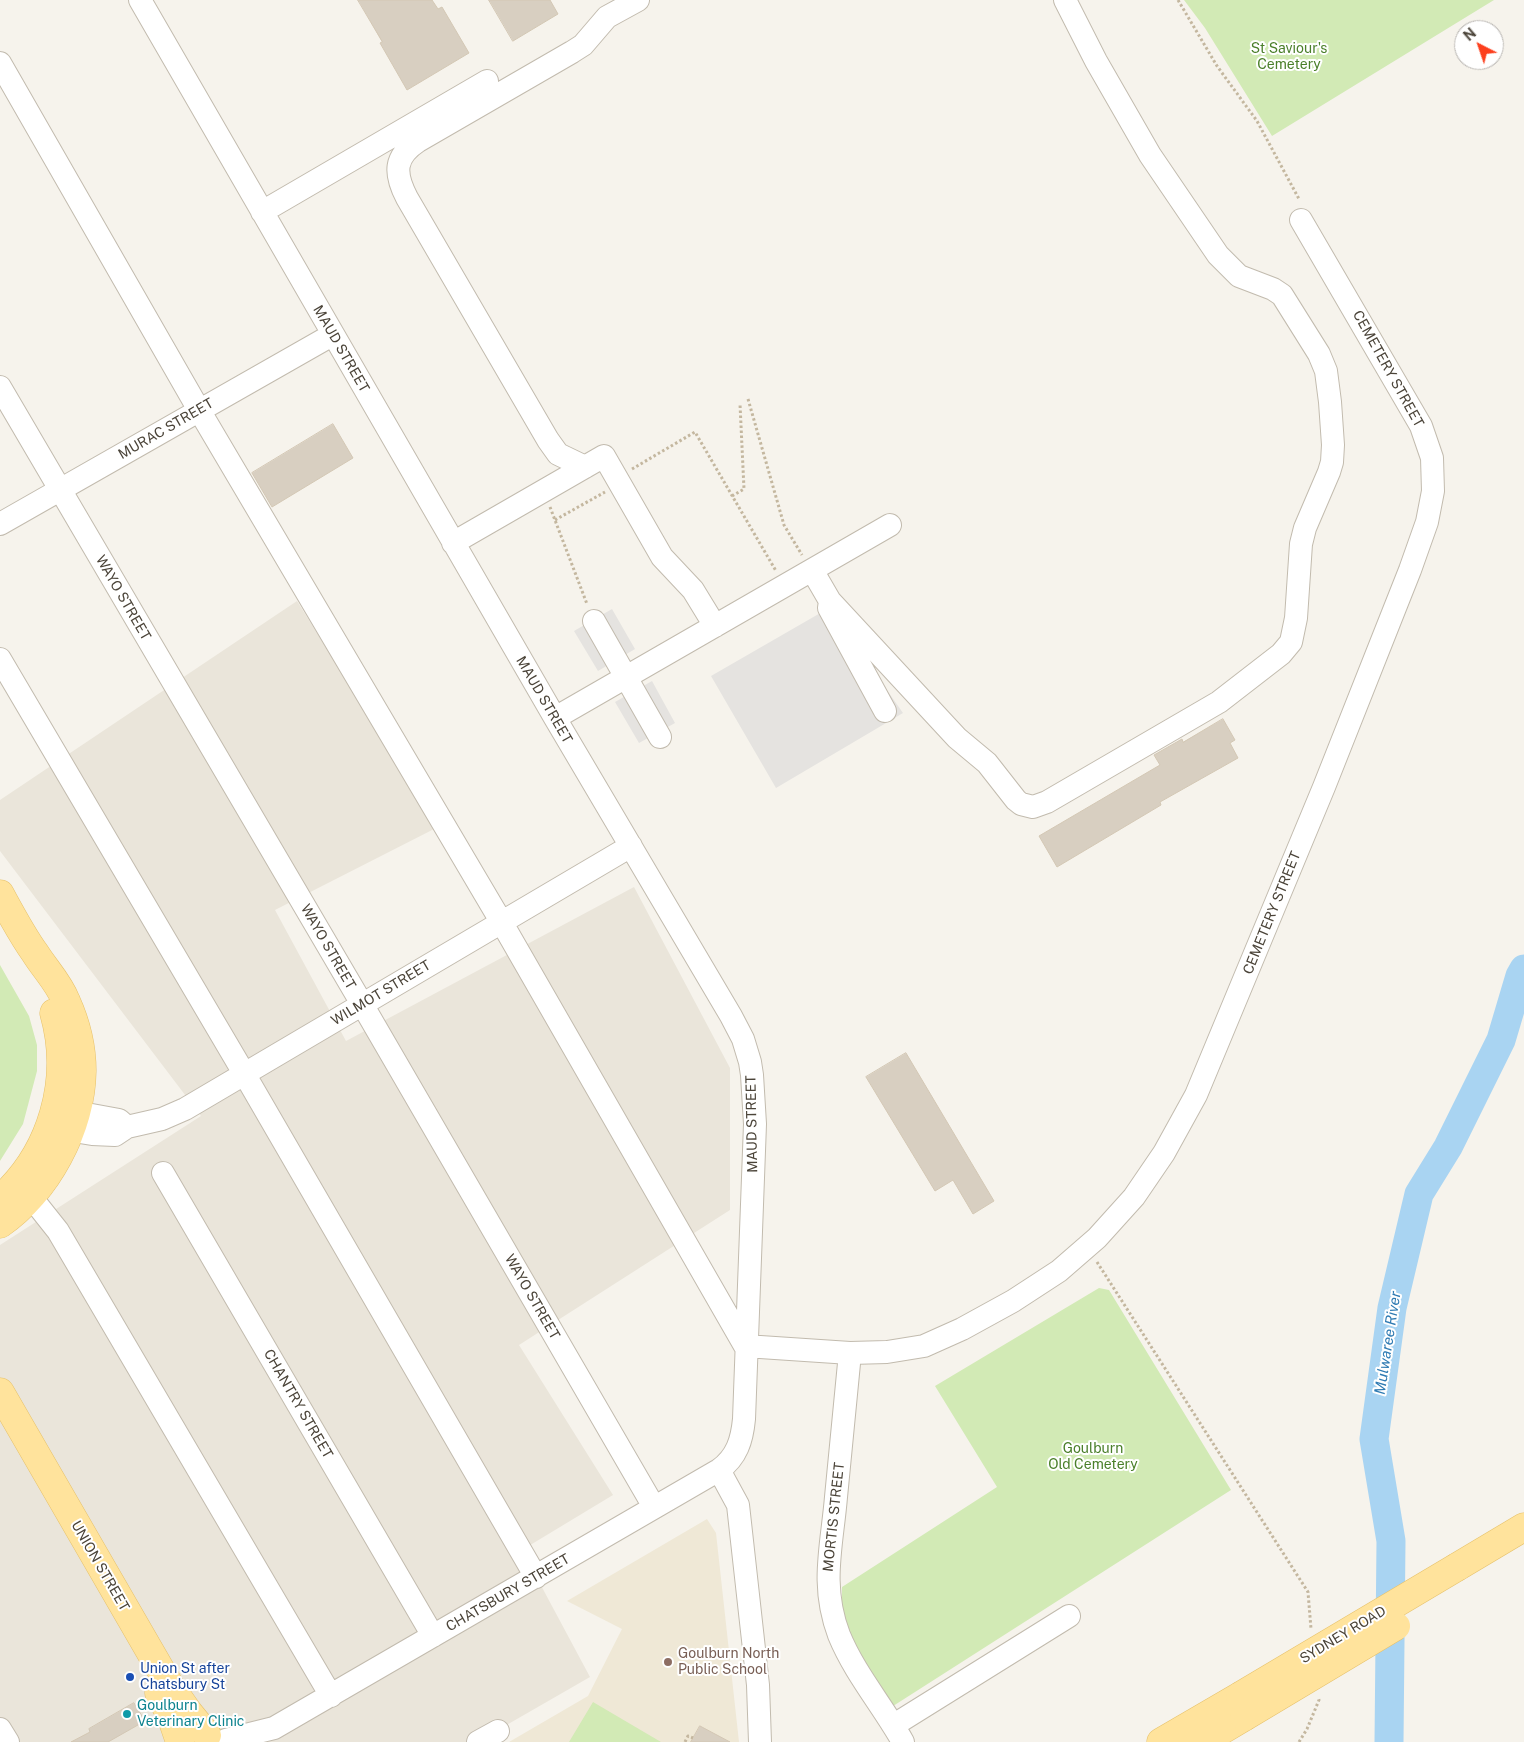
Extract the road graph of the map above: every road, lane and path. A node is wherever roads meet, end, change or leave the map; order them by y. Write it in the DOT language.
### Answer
graph roads {
  1 [pos="140,0"];
  2 [pos="638,0"];
  3 [pos="1065,0"];
  4 [pos="1178,0"];
  5 [pos="0,63"];
  6 [pos="487,81"];
  7 [pos="1298,198"];
  8 [pos="262,212"];
  9 [pos="1301,220"];
  10 [pos="332,335"];
  11 [pos="0,388"];
  12 [pos="748,399"];
  13 [pos="740,404"];
  14 [pos="199,410"];
  15 [pos="585,467"];
  16 [pos="625,473"];
  17 [pos="612,488"];
  18 [pos="59,490"];
  19 [pos="732,496"];
  20 [pos="549,505"];
  21 [pos="555,520"];
  22 [pos="0,524"];
  23 [pos="890,525"];
  24 [pos="453,543"];
  25 [pos="805,565"];
  26 [pos="784,568"];
  27 [pos="830,602"];
  28 [pos="594,621"];
  29 [pos="715,626"];
  30 [pos="0,659"];
  31 [pos="626,677"];
  32 [pos="885,711"];
  33 [pos="555,718"];
  34 [pos="660,737"];
  35 [pos="631,846"];
  36 [pos="0,894"];
  37 [pos="502,922"];
  38 [pos="362,1004"];
  39 [pos="244,1075"];
  40 [pos="62,1120"];
  41 [pos="163,1173"];
  42 [pos="31,1196"];
  43 [pos="0,1199"];
  44 [pos="0,1224"];
  45 [pos="1095,1258"];
  46 [pos="746,1346"];
  47 [pos="850,1353"];
  48 [pos="0,1392"];
  49 [pos="0,1417"];
  50 [pos="736,1451"];
  51 [pos="719,1470"];
  52 [pos="654,1507"];
  53 [pos="1524,1528"];
  54 [pos="1524,1550"];
  55 [pos="536,1577"];
  56 [pos="1458,1578"];
  57 [pos="1069,1616"];
  58 [pos="1312,1632"];
  59 [pos="433,1636"];
  60 [pos="1318,1690"];
  61 [pos="331,1696"];
  62 [pos="1242,1706"];
  63 [pos="0,1729"];
  64 [pos="498,1730"];
  65 [pos="898,1734"];
  66 [pos="268,1735"];
  67 [pos="693,1738"];
  68 [pos="213,1740"];
  69 [pos="8,1742"];
  70 [pos="180,1742"];
  71 [pos="478,1742"];
  72 [pos="685,1742"];
  73 [pos="760,1742"];
  74 [pos="1161,1742"];
  75 [pos="1202,1742"];
  76 [pos="1299,1742"];
  1 -- 8 [label="street, MAUD STREET"];
  2 -- 15 [label="street"];
  3 -- 27 [label="street"];
  4 -- 7 [label="path"];
  5 -- 14 [label="street"];
  6 -- 8 [label="street"];
  8 -- 10 [label="street, MAUD STREET"];
  9 -- 47 [label="street, CEMETERY STREET"];
  10 -- 14 [label="street, MURAC STREET"];
  10 -- 24 [label="street, MAUD STREET"];
  11 -- 18 [label="street, WAYO STREET"];
  12 -- 25 [label="path"];
  13 -- 19 [label="path"];
  14 -- 18 [label="street, MURAC STREET"];
  14 -- 37 [label="street"];
  15 -- 24 [label="street"];
  15 -- 29 [label="street"];
  16 -- 19 [label="path"];
  17 -- 21 [label="path"];
  18 -- 22 [label="street, MURAC STREET"];
  18 -- 38 [label="street, WAYO STREET"];
  19 -- 26 [label="path"];
  20 -- 21 [label="path"];
  21 -- 28 [label="path"];
  23 -- 25 [label="street"];
  24 -- 33 [label="street, MAUD STREET"];
  25 -- 27 [label="street"];
  25 -- 29 [label="street"];
  27 -- 32 [label="street"];
  28 -- 31 [label="street"];
  29 -- 31 [label="street"];
  30 -- 39 [label="street"];
  31 -- 33 [label="street"];
  31 -- 34 [label="street"];
  33 -- 35 [label="street, MAUD STREET"];
  35 -- 37 [label="street, WILMOT STREET"];
  35 -- 46 [label="street, MAUD STREET"];
  36 -- 40 [label="main road"];
  37 -- 38 [label="street, WILMOT STREET"];
  37 -- 46 [label="street"];
  38 -- 39 [label="street, WILMOT STREET"];
  38 -- 52 [label="street, WAYO STREET"];
  39 -- 40 [label="street, WILMOT STREET"];
  39 -- 55 [label="street"];
  40 -- 42 [label="main road"];
  40 -- 43 [label="main road"];
  41 -- 59 [label="street, CHANTRY STREET"];
  42 -- 44 [label="main road"];
  42 -- 61 [label="street"];
  45 -- 58 [label="path"];
  46 -- 47 [label="street, CEMETERY STREET"];
  46 -- 50 [label="street, MAUD STREET"];
  47 -- 65 [label="street, MORTIS STREET"];
  48 -- 68 [label="main road, UNION STREET"];
  49 -- 70 [label="main road, UNION STREET"];
  50 -- 51 [label="street, CHATSBURY STREET"];
  51 -- 52 [label="street, CHATSBURY STREET"];
  51 -- 73 [label="street"];
  52 -- 55 [label="street, CHATSBURY STREET"];
  53 -- 56 [label="main road, SYDNEY ROAD"];
  54 -- 56 [label="main road, SYDNEY ROAD"];
  55 -- 59 [label="street, CHATSBURY STREET"];
  56 -- 62 [label="main road, SYDNEY ROAD, bridge"];
  57 -- 65 [label="street, MORTIS STREET"];
  59 -- 61 [label="street, CHATSBURY STREET"];
  60 -- 76 [label="path"];
  61 -- 66 [label="street, CHATSBURY STREET"];
  62 -- 74 [label="main road, SYDNEY ROAD"];
  62 -- 75 [label="main road, SYDNEY ROAD"];
  63 -- 69 [label="street"];
  64 -- 71 [label="street"];
  66 -- 68 [label="street, CHATSBURY STREET"];
  67 -- 72 [label="path"];
}
